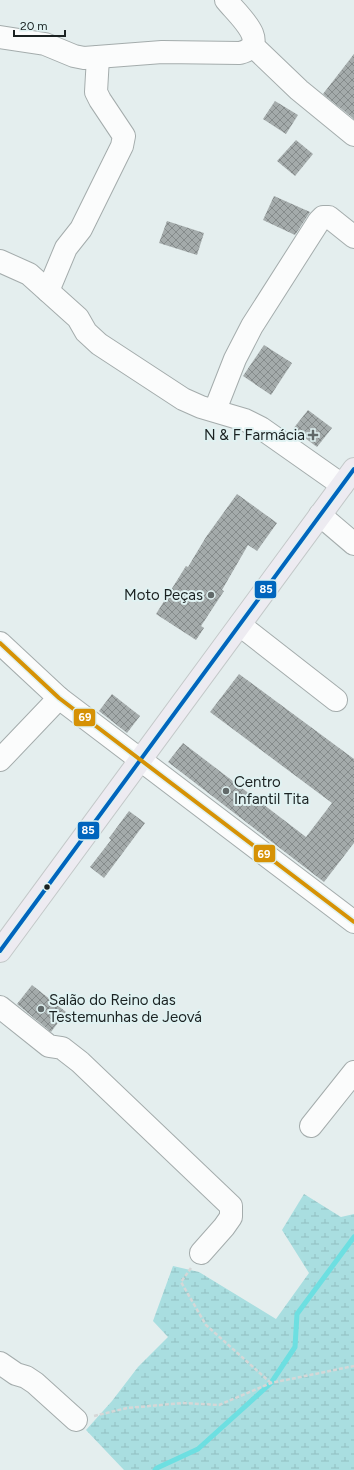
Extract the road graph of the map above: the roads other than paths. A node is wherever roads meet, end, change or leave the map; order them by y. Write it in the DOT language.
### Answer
graph roads {
  1 [pos="226,0"];
  2 [pos="0,37"];
  3 [pos="253,46"];
  4 [pos="98,57"];
  5 [pos="354,135"];
  6 [pos="354,237"];
  7 [pos="0,261"];
  8 [pos="48,291"];
  9 [pos="215,410"];
  10 [pos="348,477"];
  11 [pos="320,515"];
  12 [pos="354,544"];
  13 [pos="240,625"];
  14 [pos="0,643"];
  15 [pos="59,698"];
  16 [pos="336,700"];
  17 [pos="0,760"];
  18 [pos="140,760"];
  19 [pos="354,922"];
  20 [pos="0,951"];
  21 [pos="0,1007"];
  22 [pos="354,1072"];
  23 [pos="311,1126"];
  24 [pos="201,1253"];
  25 [pos="0,1363"];
  26 [pos="76,1420"];
  1 -- 3 [label="street"];
  2 -- 4 [label="street"];
  3 -- 4 [label="street"];
  3 -- 5 [label="street"];
  4 -- 8 [label="street"];
  6 -- 9 [label="street"];
  7 -- 8 [label="street"];
  8 -- 9 [label="street"];
  9 -- 10 [label="street"];
  10 -- 11 [label="main road"];
  11 -- 12 [label="street"];
  11 -- 13 [label="main road"];
  13 -- 16 [label="street"];
  13 -- 18 [label="main road"];
  14 -- 15 [label="street"];
  15 -- 17 [label="street"];
  15 -- 18 [label="street"];
  18 -- 19 [label="street"];
  18 -- 20 [label="main road"];
  21 -- 24 [label="street"];
  22 -- 23 [label="street"];
  25 -- 26 [label="street"];
}
